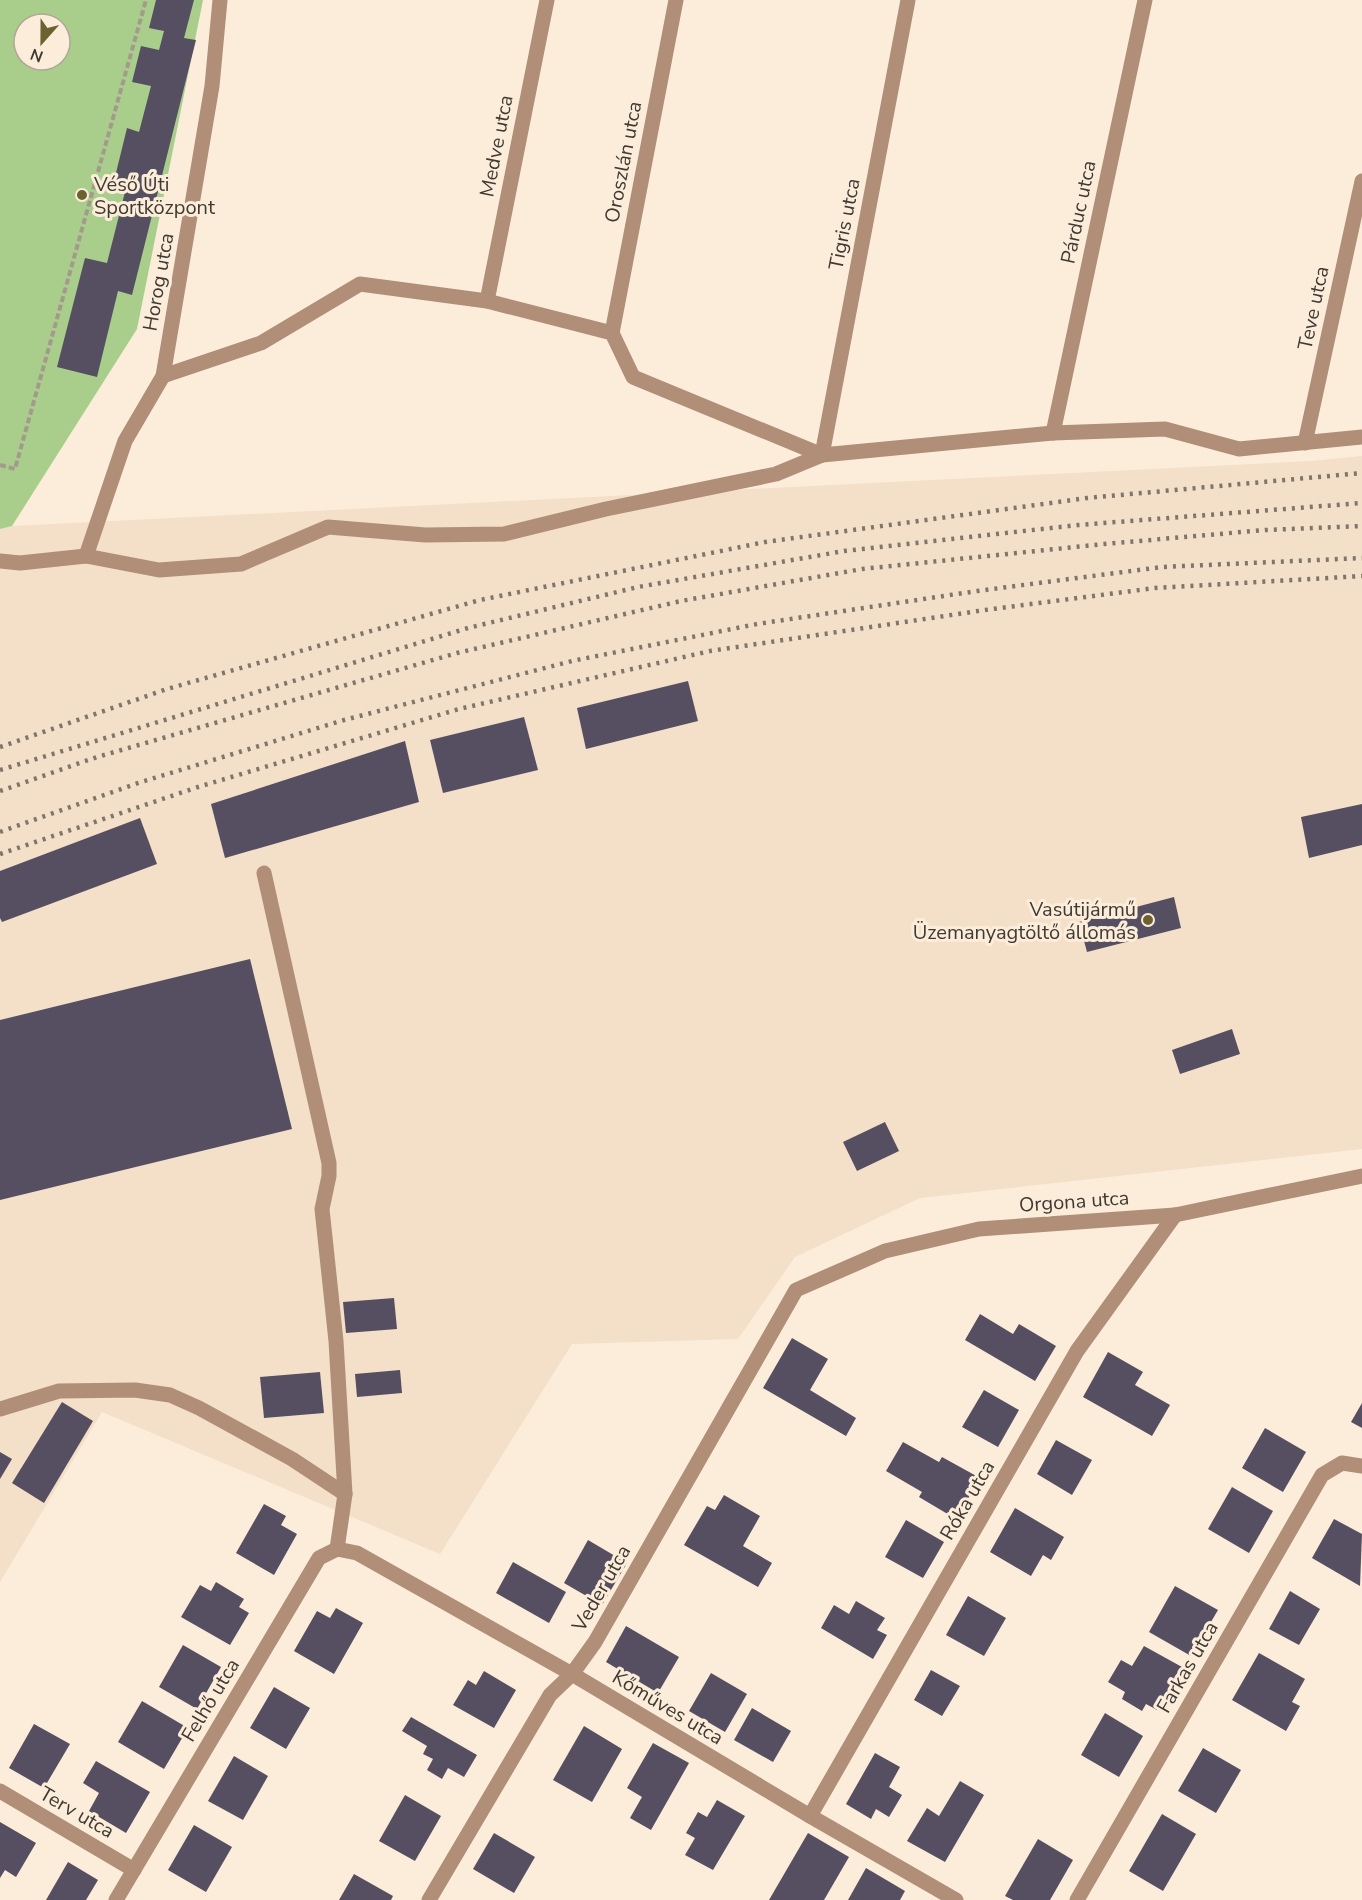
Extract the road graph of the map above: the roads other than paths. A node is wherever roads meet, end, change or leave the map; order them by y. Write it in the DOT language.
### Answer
graph roads {
  1 [pos="220,0"];
  2 [pos="547,0"];
  3 [pos="676,0"];
  4 [pos="908,0"];
  5 [pos="1145,0"];
  6 [pos="1362,181"];
  7 [pos="487,301"];
  8 [pos="612,333"];
  9 [pos="163,376"];
  10 [pos="1053,433"];
  11 [pos="1362,436"];
  12 [pos="1305,443"];
  13 [pos="822,455"];
  14 [pos="86,556"];
  15 [pos="0,561"];
  16 [pos="264,873"];
  17 [pos="1362,1176"];
  18 [pos="1175,1215"];
  19 [pos="796,1290"];
  20 [pos="0,1409"];
  21 [pos="1362,1466"];
  22 [pos="345,1494"];
  23 [pos="337,1549"];
  24 [pos="572,1674"];
  25 [pos="0,1791"];
  26 [pos="810,1816"];
  27 [pos="134,1870"];
  28 [pos="116,1900"];
  29 [pos="429,1900"];
  30 [pos="956,1900"];
  31 [pos="1077,1900"];
  1 -- 9 [label="street, Horog utca"];
  2 -- 7 [label="street, Medve utca"];
  3 -- 8 [label="street, Oroszlán utca"];
  4 -- 13 [label="street, Tigris utca"];
  5 -- 10 [label="street, Párduc utca"];
  6 -- 12 [label="street, Teve utca"];
  7 -- 8 [label="street"];
  7 -- 9 [label="street"];
  8 -- 13 [label="street"];
  9 -- 14 [label="street, Horog utca"];
  10 -- 12 [label="street"];
  10 -- 13 [label="street"];
  11 -- 12 [label="street"];
  13 -- 14 [label="street"];
  14 -- 15 [label="street"];
  16 -- 22 [label="street"];
  17 -- 18 [label="street, Orgona utca"];
  18 -- 19 [label="street, Orgona utca"];
  18 -- 26 [label="street, Róka utca"];
  19 -- 24 [label="street, Veder utca"];
  20 -- 22 [label="street"];
  21 -- 31 [label="street, Farkas utca"];
  22 -- 23 [label="street"];
  23 -- 24 [label="street, Kőműves utca"];
  23 -- 27 [label="street, Felhő utca"];
  24 -- 26 [label="street, Kőműves utca"];
  24 -- 29 [label="street, Veder utca"];
  25 -- 27 [label="street, Terv utca"];
  26 -- 30 [label="street, Kőműves utca"];
  27 -- 28 [label="street, Felhő utca"];
}
